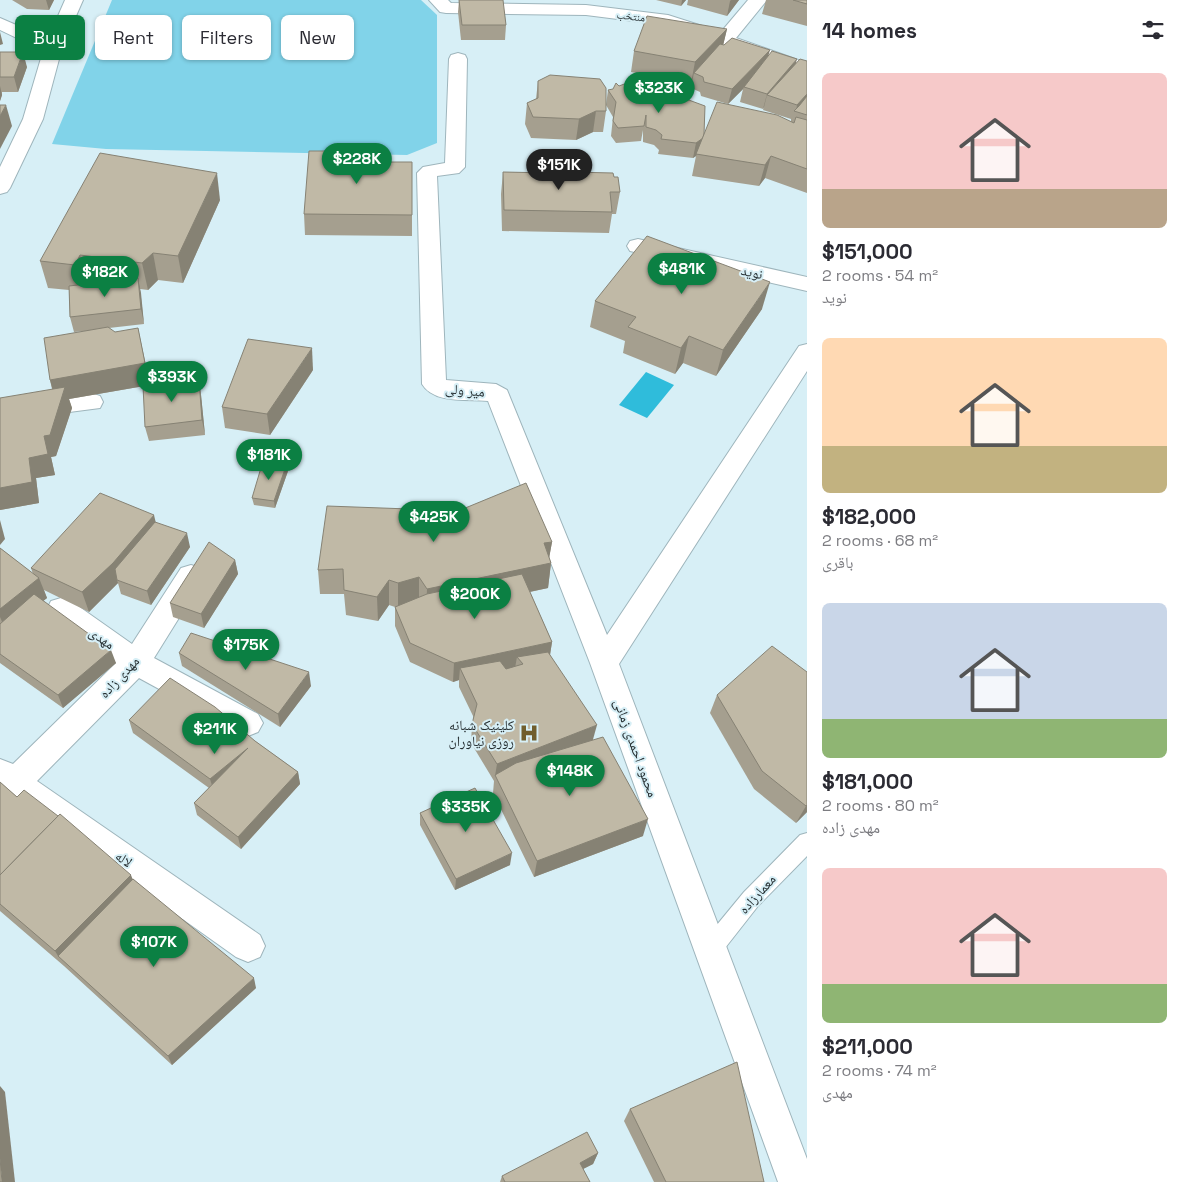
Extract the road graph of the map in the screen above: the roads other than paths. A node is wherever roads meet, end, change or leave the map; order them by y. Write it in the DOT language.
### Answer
graph roads {
  1 [pos="74,0"];
  2 [pos="758,0"];
  3 [pos="442,4"];
  4 [pos="67,15"];
  5 [pos="0,23"];
  6 [pos="15,30"];
  7 [pos="726,39"];
  8 [pos="458,59"];
  9 [pos="50,60"];
  10 [pos="807,69"];
  11 [pos="0,188"];
  12 [pos="638,246"];
  13 [pos="807,284"];
  14 [pos="807,352"];
  15 [pos="91,402"];
  16 [pos="0,412"];
  17 [pos="204,556"];
  18 [pos="61,608"];
  19 [pos="136,662"];
  20 [pos="604,663"];
  21 [pos="248,723"];
  22 [pos="8,777"];
  23 [pos="807,842"];
  24 [pos="248,946"];
  25 [pos="710,950"];
  26 [pos="797,1182"];
  1 -- 4 [label="street"];
  2 -- 7 [label="street"];
  3 -- 7 [label="street, منتخب"];
  5 -- 6 [label="street"];
  7 -- 10 [label="street, منتخب"];
  8 -- 20 [label="street, میر ولی"];
  9 -- 11 [label="street"];
  12 -- 13 [label="street, نوید"];
  14 -- 20 [label="street"];
  15 -- 16 [label="street"];
  17 -- 19 [label="street, مهدی زاده"];
  18 -- 19 [label="street, مهدی"];
  19 -- 21 [label="street, مهدی"];
  19 -- 22 [label="street, مهدی زاده"];
  20 -- 25 [label="street, محمود احمدی زمانی"];
  22 -- 24 [label="street, لاله"];
  23 -- 25 [label="lane, معمارزاده"];
  25 -- 26 [label="street, محمود احمدی زمانی"];
}
